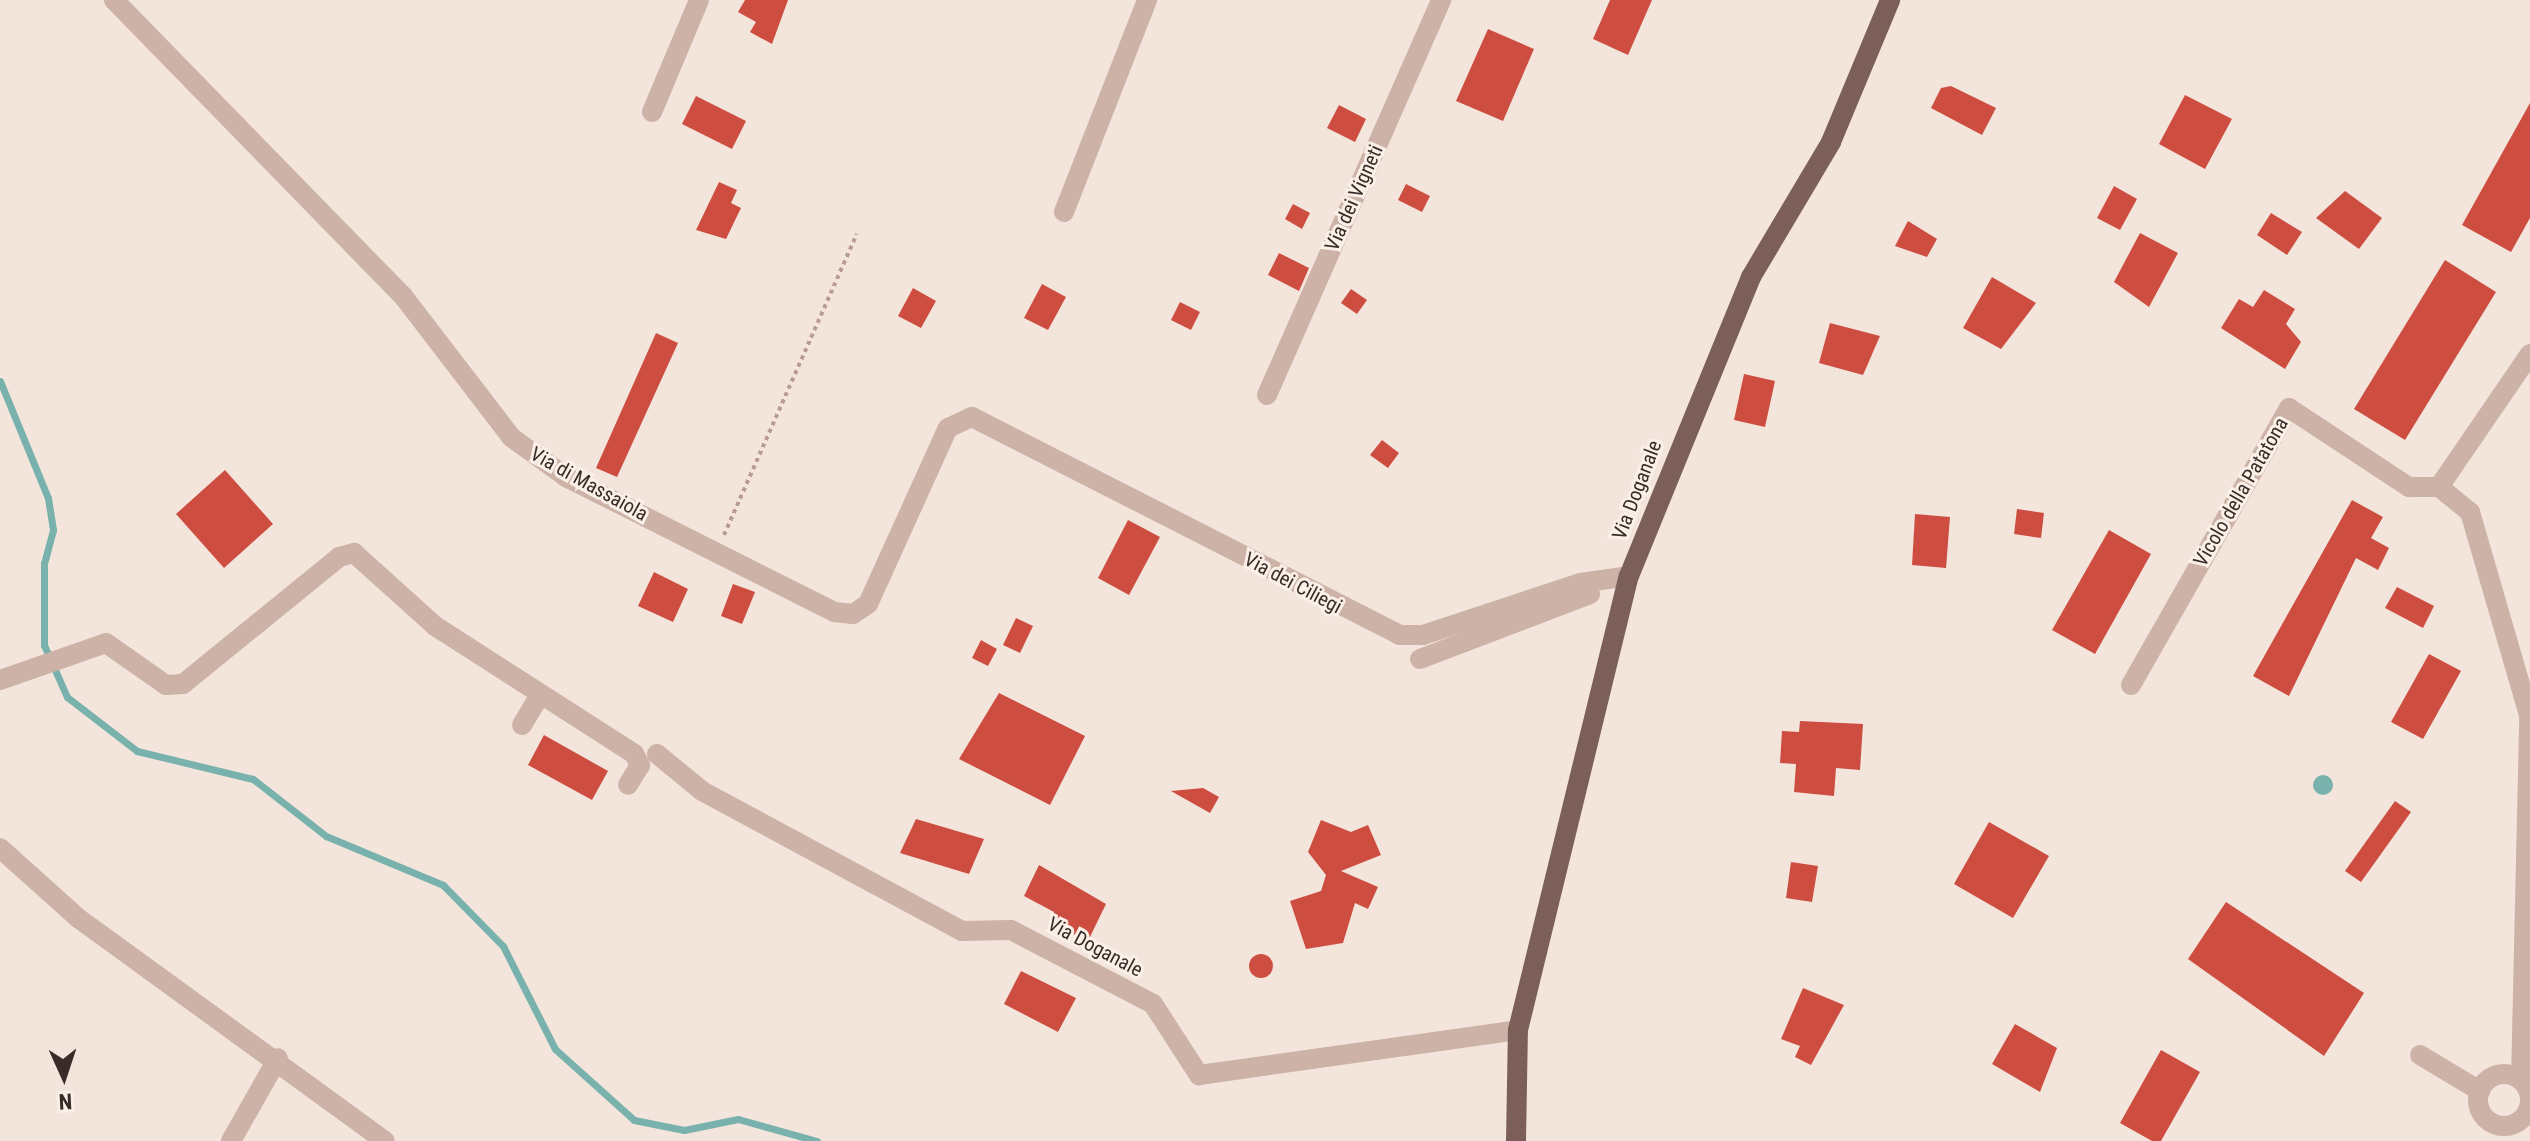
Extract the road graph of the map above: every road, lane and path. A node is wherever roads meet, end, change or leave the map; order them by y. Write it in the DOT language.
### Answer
graph roads {
  1 [pos="114,0"];
  2 [pos="699,0"];
  3 [pos="1147,0"];
  4 [pos="1441,0"];
  5 [pos="1890,0"];
  6 [pos="652,112"];
  7 [pos="1064,212"];
  8 [pos="857,234"];
  9 [pos="2530,354"];
  10 [pos="1267,395"];
  11 [pos="976,418"];
  12 [pos="2439,487"];
  13 [pos="716,554"];
  14 [pos="1628,585"];
  15 [pos="1420,659"];
  16 [pos="2,679"];
  17 [pos="2131,685"];
  18 [pos="540,695"];
  19 [pos="2530,717"];
  20 [pos="522,725"];
  21 [pos="657,754"];
  22 [pos="628,785"];
  23 [pos="0,848"];
  24 [pos="1518,1030"];
  25 [pos="2420,1055"];
  26 [pos="278,1058"];
  27 [pos="2521,1080"];
  28 [pos="2480,1091"];
  29 [pos="2526,1126"];
  30 [pos="231,1141"];
  31 [pos="385,1141"];
  32 [pos="1516,1141"];
  1 -- 13 [label="street, Via di Massaiola"];
  2 -- 6 [label="street"];
  3 -- 7 [label="street"];
  4 -- 10 [label="street, Via dei Vigneti"];
  5 -- 14 [label="main road, Via Doganale"];
  8 -- 13 [label="path"];
  9 -- 12 [label="street"];
  11 -- 13 [label="street, Via di Massaiola"];
  11 -- 14 [label="street, Via dei Ciliegi"];
  12 -- 17 [label="street, Vicolo della Patatona"];
  12 -- 19 [label="street"];
  14 -- 15 [label="street"];
  14 -- 24 [label="main road, Via Doganale"];
  16 -- 18 [label="street"];
  18 -- 20 [label="street"];
  18 -- 22 [label="street"];
  19 -- 27 [label="street"];
  21 -- 24 [label="street, Via Doganale"];
  23 -- 26 [label="street"];
  24 -- 32 [label="main road, Via Doganale"];
  25 -- 28 [label="street"];
  26 -- 30 [label="street"];
  26 -- 31 [label="street"];
  27 -- 28 [label="street"];
  27 -- 29 [label="street"];
  28 -- 29 [label="street"];
}
